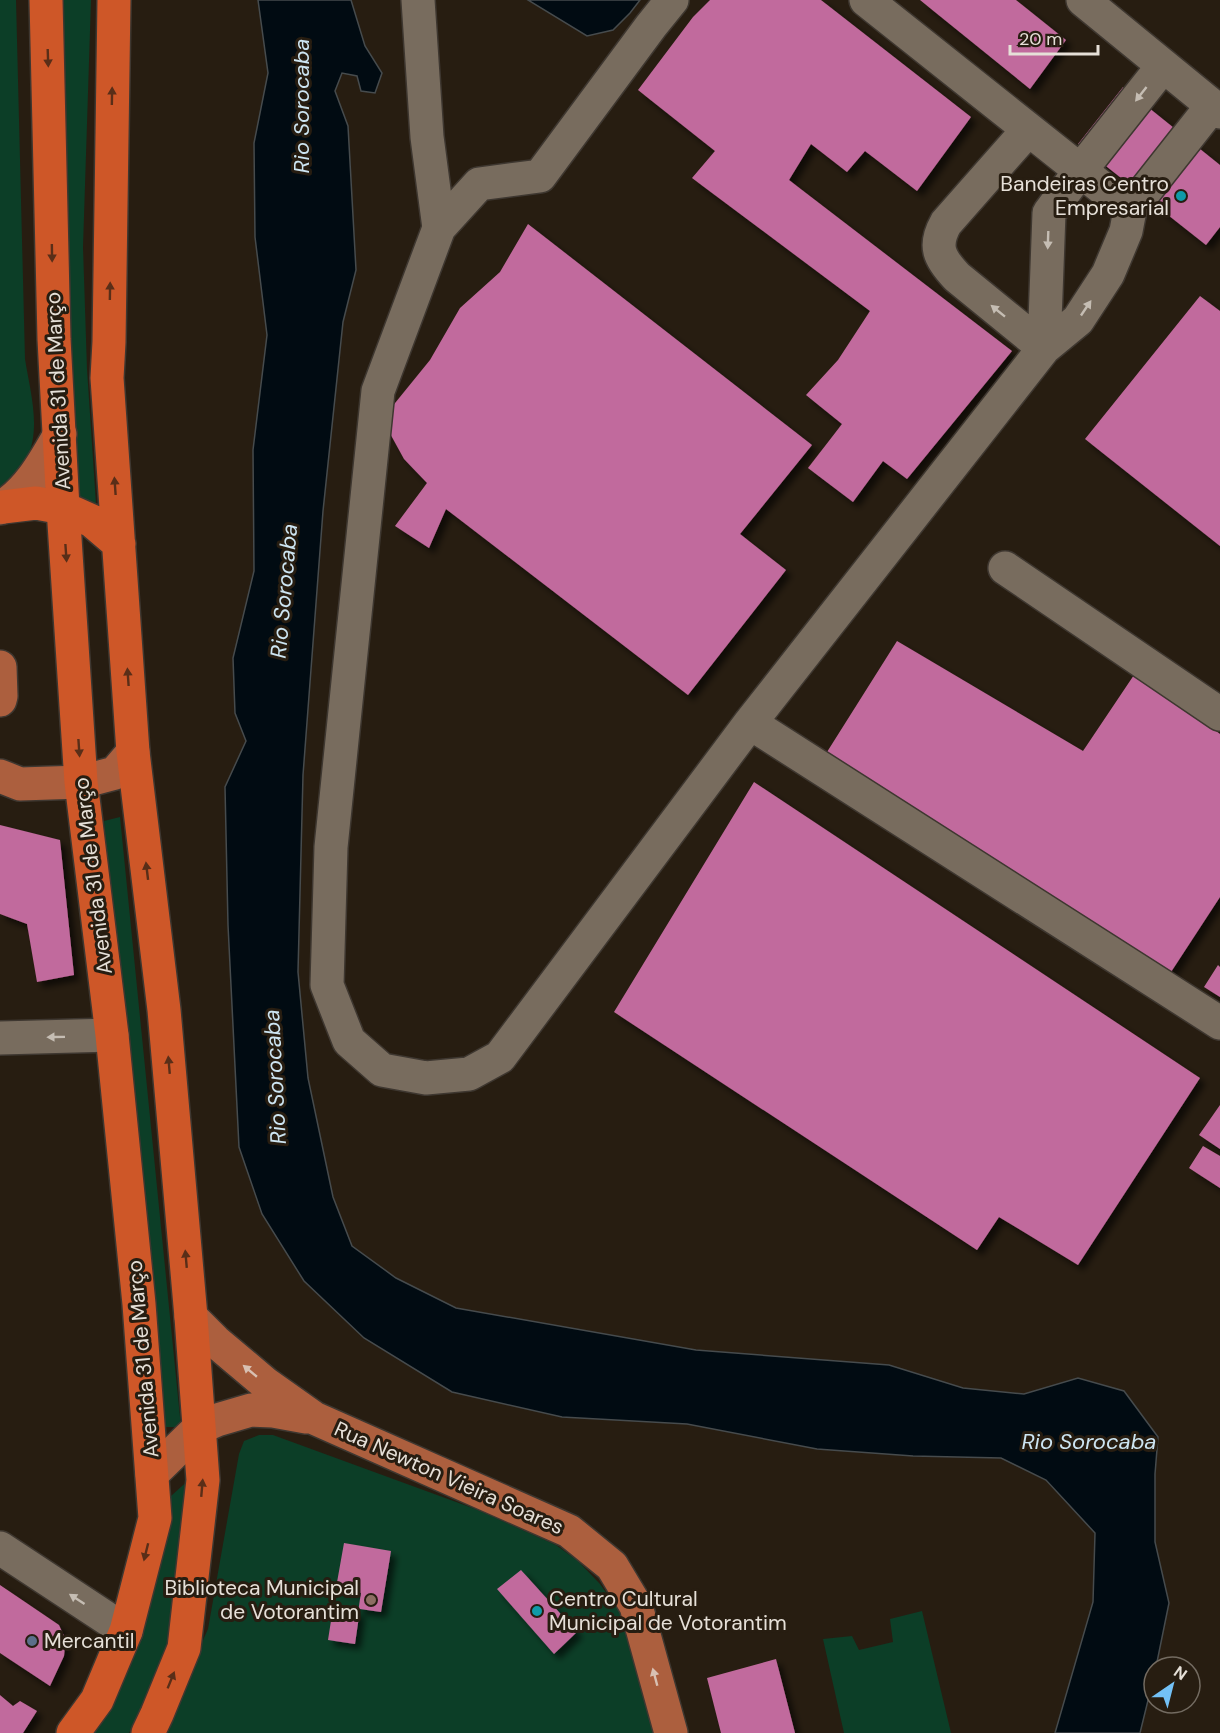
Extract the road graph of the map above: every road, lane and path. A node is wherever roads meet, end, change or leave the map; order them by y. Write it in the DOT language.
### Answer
graph roads {
  1 [pos="46,0"];
  2 [pos="114,0"];
  3 [pos="418,0"];
  4 [pos="672,0"];
  5 [pos="866,0"];
  6 [pos="1083,0"];
  7 [pos="1163,66"];
  8 [pos="1216,109"];
  9 [pos="1028,130"];
  10 [pos="1080,171"];
  11 [pos="1130,210"];
  12 [pos="439,228"];
  13 [pos="1044,348"];
  14 [pos="60,434"];
  15 [pos="1,508"];
  16 [pos="63,508"];
  17 [pos="119,544"];
  18 [pos="1005,568"];
  19 [pos="0,667"];
  20 [pos="0,700"];
  21 [pos="1220,714"];
  22 [pos="750,723"];
  23 [pos="133,752"];
  24 [pos="0,776"];
  25 [pos="81,782"];
  26 [pos="1220,1023"];
  27 [pos="112,1035"];
  28 [pos="0,1038"];
  29 [pos="191,1317"];
  30 [pos="314,1418"];
  31 [pos="199,1428"];
  32 [pos="152,1473"];
  33 [pos="0,1548"];
  34 [pos="126,1631"];
  35 [pos="73,1733"];
  36 [pos="148,1733"];
  37 [pos="671,1733"];
  1 -- 14 [label="highway, Avenida 31 de Março, one-way"];
  17 -- 2 [label="highway, one-way"];
  3 -- 12 [label="street"];
  4 -- 12 [label="street"];
  5 -- 9 [label="street"];
  6 -- 7 [label="street"];
  7 -- 8 [label="street"];
  7 -- 10 [label="street, one-way"];
  8 -- 11 [label="street"];
  9 -- 10 [label="street"];
  13 -- 9 [label="street, one-way"];
  10 -- 11 [label="street"];
  10 -- 13 [label="street, one-way"];
  13 -- 11 [label="street, one-way"];
  12 -- 22 [label="street"];
  13 -- 22 [label="street"];
  14 -- 15 [label="main road"];
  14 -- 16 [label="highway, Avenida 31 de Março"];
  15 -- 16 [label="highway"];
  16 -- 17 [label="highway"];
  16 -- 25 [label="highway, Avenida 31 de Março, one-way"];
  23 -- 17 [label="highway, one-way"];
  18 -- 21 [label="street"];
  19 -- 20 [label="main road"];
  22 -- 26 [label="street"];
  23 -- 25 [label="main road"];
  29 -- 23 [label="highway, one-way"];
  24 -- 25 [label="main road"];
  25 -- 27 [label="highway, Avenida 31 de Março"];
  27 -- 28 [label="street, one-way"];
  27 -- 32 [label="highway, Avenida 31 de Março"];
  30 -- 29 [label="main road, one-way"];
  29 -- 31 [label="highway"];
  30 -- 31 [label="main road"];
  37 -- 30 [label="main road, Rua Newton Vieira Soares, one-way"];
  31 -- 32 [label="main road"];
  36 -- 31 [label="highway, one-way"];
  32 -- 34 [label="highway, Avenida 31 de Março, one-way"];
  34 -- 33 [label="street, one-way"];
  34 -- 35 [label="highway, Avenida 31 de Março"];
}
